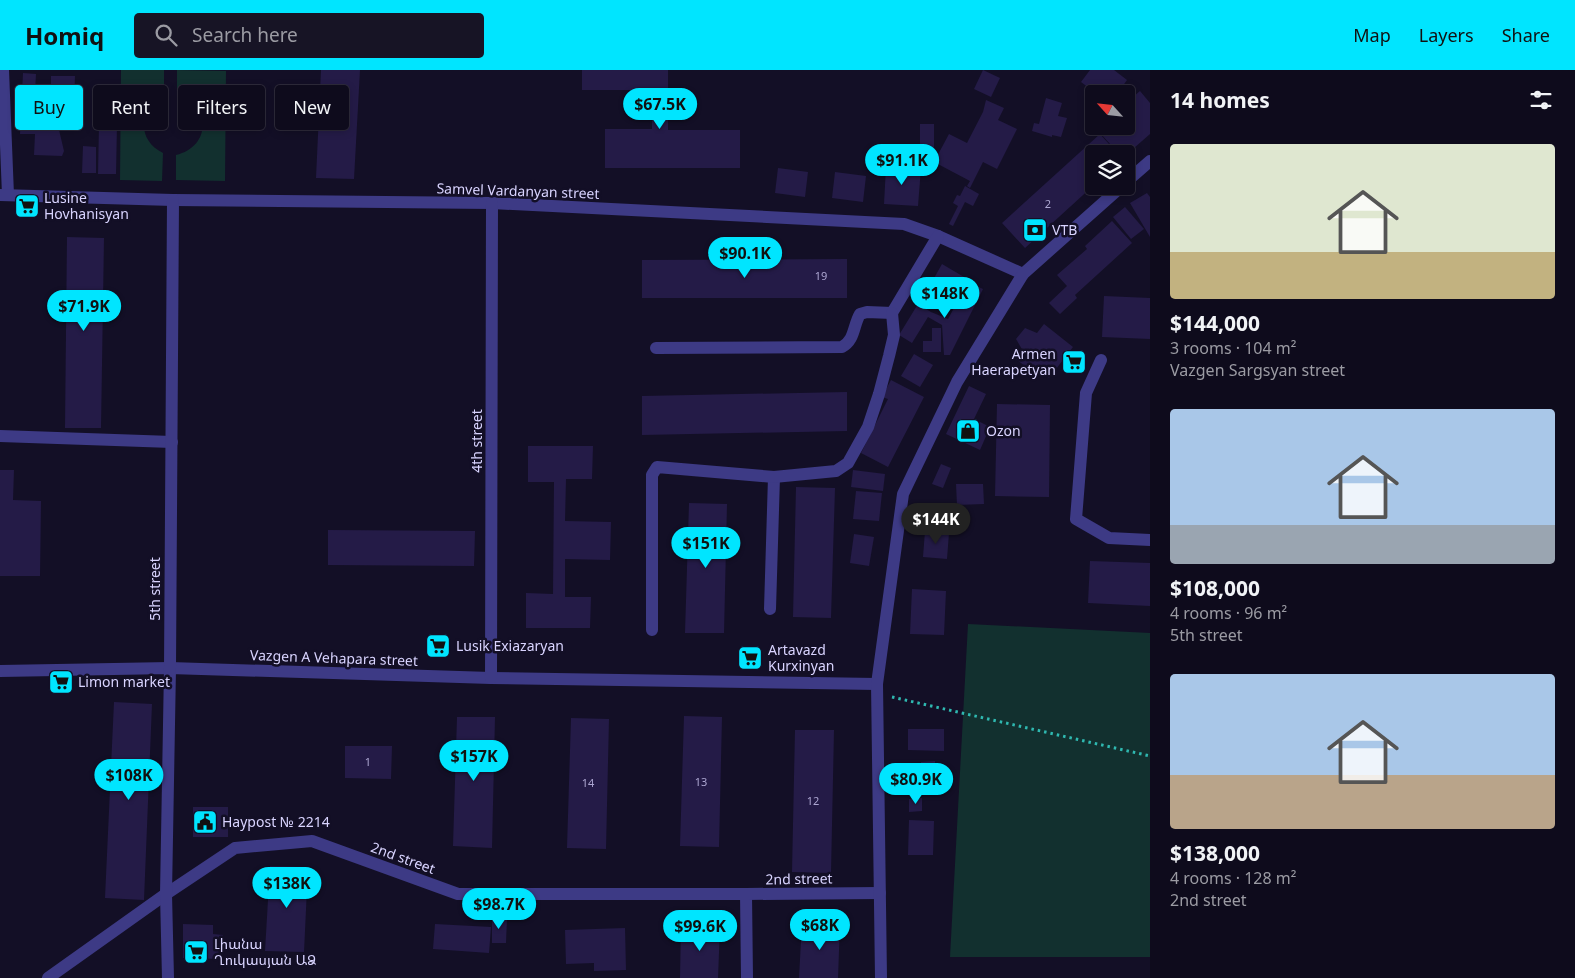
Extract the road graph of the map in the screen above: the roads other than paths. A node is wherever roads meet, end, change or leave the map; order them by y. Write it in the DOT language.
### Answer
graph roads {
  1 [pos="3,70"];
  2 [pos="2,100"];
  3 [pos="1150,161"];
  4 [pos="1135,174"];
  5 [pos="4,195"];
  6 [pos="1112,195"];
  7 [pos="173,200"];
  8 [pos="492,203"];
  9 [pos="938,236"];
  10 [pos="1023,274"];
  11 [pos="892,313"];
  12 [pos="656,348"];
  13 [pos="1101,360"];
  14 [pos="0,436"];
  15 [pos="172,442"];
  16 [pos="774,477"];
  17 [pos="1150,540"];
  18 [pos="770,610"];
  19 [pos="652,630"];
  20 [pos="170,668"];
  21 [pos="0,671"];
  22 [pos="492,678"];
  23 [pos="878,689"];
  24 [pos="880,892"];
  25 [pos="166,894"];
  26 [pos="746,894"];
  27 [pos="48,978"];
  28 [pos="168,978"];
  29 [pos="747,978"];
  30 [pos="881,978"];
  1 -- 2 [label="street"];
  2 -- 5 [label="street"];
  3 -- 4 [label="street"];
  5 -- 7 [label="street, Samvel Vardanyan street"];
  6 -- 10 [label="street"];
  7 -- 8 [label="street, Samvel Vardanyan street"];
  7 -- 15 [label="street, 5th street"];
  8 -- 9 [label="street, Samvel Vardanyan street"];
  8 -- 22 [label="street, 4th street"];
  9 -- 10 [label="street, Samvel Vardanyan street"];
  9 -- 11 [label="street"];
  10 -- 23 [label="street"];
  11 -- 12 [label="street"];
  11 -- 16 [label="street"];
  13 -- 17 [label="street"];
  14 -- 15 [label="street"];
  15 -- 20 [label="street, 5th street"];
  16 -- 18 [label="street"];
  16 -- 19 [label="street"];
  20 -- 21 [label="street, Vazgen A Vehapara street"];
  20 -- 22 [label="street, Vazgen A Vehapara street"];
  20 -- 25 [label="street, 5th street"];
  22 -- 23 [label="street, Vazgen A Vehapara street"];
  23 -- 24 [label="street"];
  24 -- 26 [label="street, 2nd street"];
  24 -- 30 [label="street"];
  25 -- 26 [label="street, 2nd street"];
  25 -- 27 [label="street, 2nd street"];
  25 -- 28 [label="street, 5th street"];
  26 -- 29 [label="street"];
}
